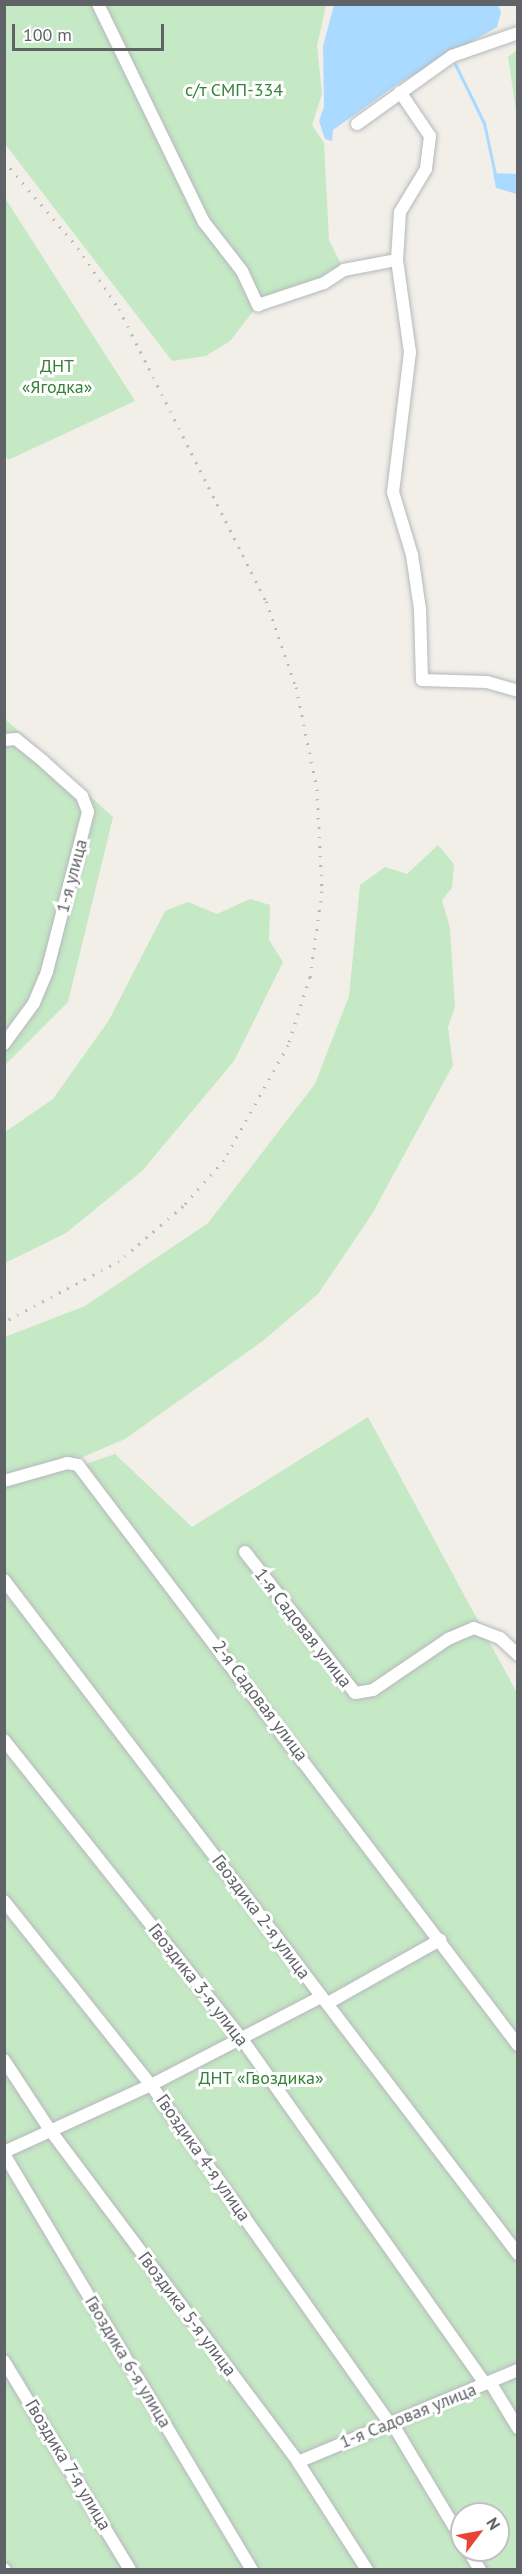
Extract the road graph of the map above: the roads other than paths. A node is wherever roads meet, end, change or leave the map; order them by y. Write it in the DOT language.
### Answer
graph roads {
  1 [pos="98,4"];
  2 [pos="518,33"];
  3 [pos="400,92"];
  4 [pos="357,124"];
  5 [pos="397,260"];
  6 [pos="518,691"];
  7 [pos="4,740"];
  8 [pos="4,1044"];
  9 [pos="4,1481"];
  10 [pos="245,1552"];
  11 [pos="4,1580"];
  12 [pos="518,1656"];
  13 [pos="4,1740"];
  14 [pos="4,1901"];
  15 [pos="440,1940"];
  16 [pos="325,2000"];
  17 [pos="242,2039"];
  18 [pos="518,2045"];
  19 [pos="4,2060"];
  20 [pos="151,2085"];
  21 [pos="50,2130"];
  22 [pos="4,2153"];
  23 [pos="518,2254"];
  24 [pos="4,2361"];
  25 [pos="518,2370"];
  26 [pos="488,2383"];
  27 [pos="390,2423"];
  28 [pos="518,2428"];
  29 [pos="298,2462"];
  30 [pos="450,2520"];
  31 [pos="130,2570"];
  32 [pos="252,2570"];
  33 [pos="367,2570"];
  1 -- 5 [label="street"];
  2 -- 3 [label="street"];
  3 -- 4 [label="street"];
  3 -- 5 [label="street"];
  5 -- 6 [label="street"];
  7 -- 8 [label="street, 1-я улица"];
  9 -- 15 [label="street, 2-я Садовая улица"];
  10 -- 12 [label="street, 1-я Садовая улица"];
  11 -- 16 [label="street, Гвоздика 2-я улица"];
  13 -- 17 [label="street, Гвоздика 3-я улица"];
  14 -- 20 [label="street, Гвоздика 4-я улица"];
  15 -- 16 [label="street"];
  15 -- 18 [label="street, 2-я Садовая улица"];
  16 -- 17 [label="street"];
  16 -- 23 [label="street, Гвоздика 2-я улица"];
  17 -- 20 [label="street"];
  17 -- 26 [label="street, Гвоздика 3-я улица"];
  19 -- 21 [label="street, Гвоздика 5-я улица"];
  20 -- 21 [label="street"];
  20 -- 27 [label="street, Гвоздика 4-я улица"];
  21 -- 22 [label="street"];
  21 -- 29 [label="street, Гвоздика 5-я улица"];
  22 -- 32 [label="street, Гвоздика 6-я улица"];
  24 -- 31 [label="street, Гвоздика 7-я улица"];
  25 -- 26 [label="street, 1-я Садовая улица"];
  26 -- 27 [label="street, 1-я Садовая улица"];
  26 -- 28 [label="street, Гвоздика 3-я улица"];
  27 -- 29 [label="street, 1-я Садовая улица"];
  27 -- 30 [label="street, Гвоздика 4-я улица"];
  29 -- 33 [label="street, Гвоздика 5-я улица"];
}
